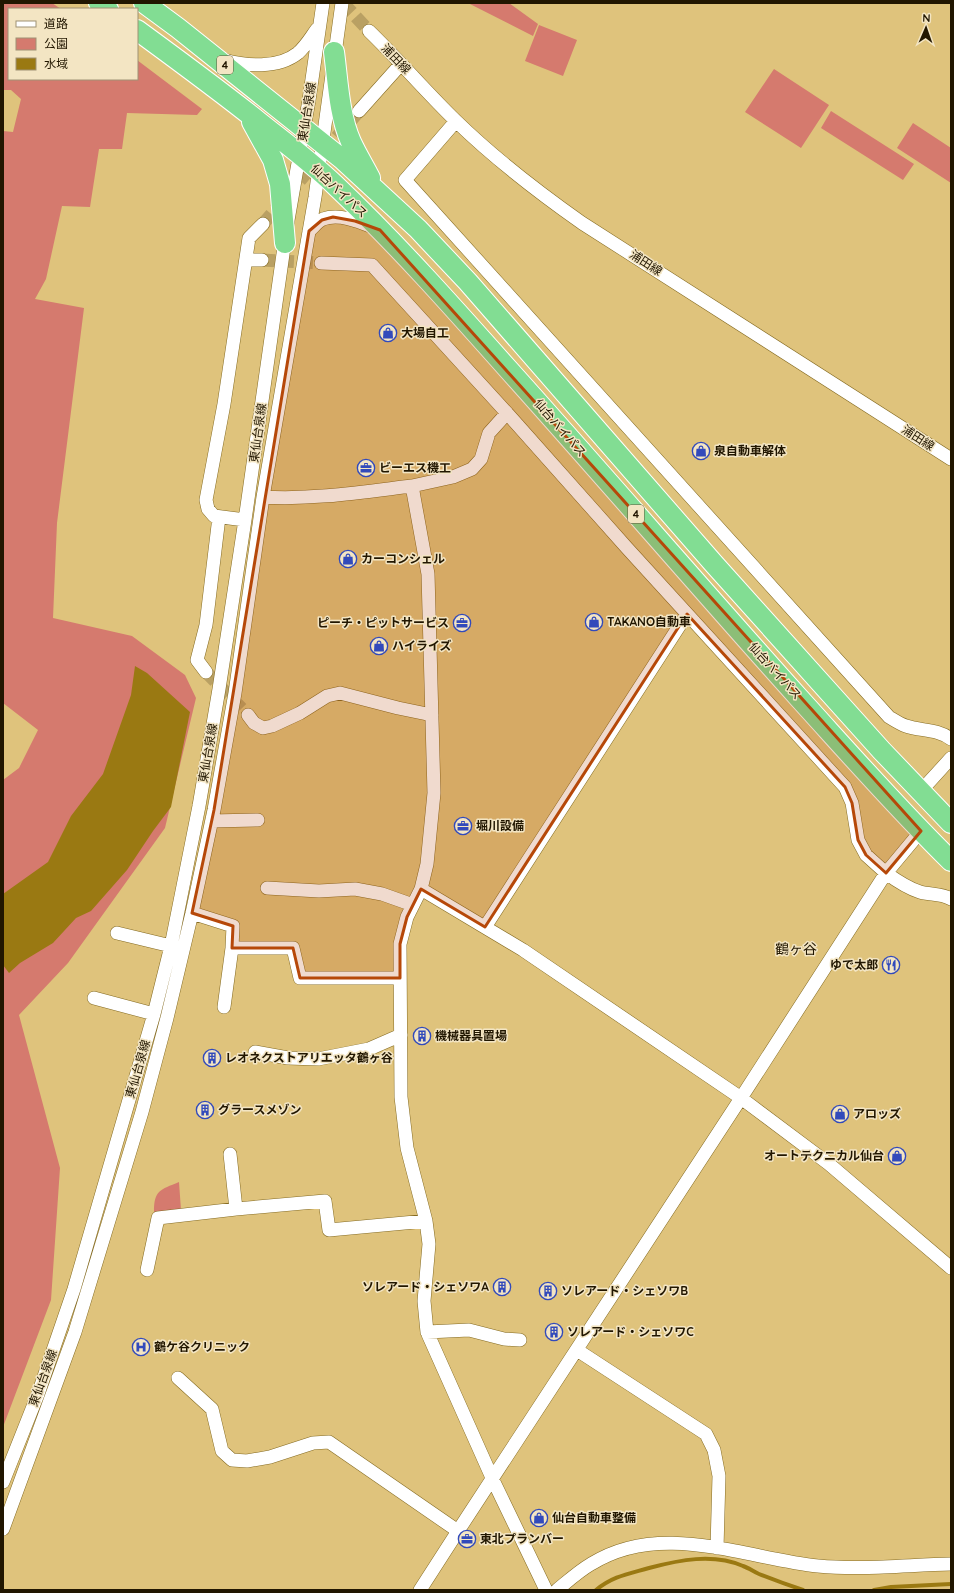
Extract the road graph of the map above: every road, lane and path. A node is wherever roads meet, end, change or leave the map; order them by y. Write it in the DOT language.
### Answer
graph roads {
  1 [pos="144,3"];
  2 [pos="323,3"];
  3 [pos="342,3"];
  4 [pos="319,24"];
  5 [pos="138,31"];
  6 [pos="369,31"];
  7 [pos="334,52"];
  8 [pos="216,58"];
  9 [pos="401,64"];
  10 [pos="244,110"];
  11 [pos="359,111"];
  12 [pos="456,121"];
  13 [pos="304,128"];
  14 [pos="322,143"];
  15 [pos="300,155"];
  16 [pos="318,170"];
  17 [pos="378,191"];
  18 [pos="263,224"];
  19 [pos="380,230"];
  20 [pos="309,231"];
  21 [pos="285,243"];
  22 [pos="246,260"];
  23 [pos="262,260"];
  24 [pos="321,263"];
  25 [pos="507,413"];
  26 [pos="951,459"];
  27 [pos="412,486"];
  28 [pos="264,497"];
  29 [pos="219,517"];
  30 [pos="246,520"];
  31 [pos="687,614"];
  32 [pos="206,672"];
  33 [pos="248,715"];
  34 [pos="432,715"];
  35 [pos="951,739"];
  36 [pos="951,758"];
  37 [pos="920,792"];
  38 [pos="258,820"];
  39 [pos="212,821"];
  40 [pos="951,823"];
  41 [pos="920,831"];
  42 [pos="951,861"];
  43 [pos="886,872"];
  44 [pos="267,888"];
  45 [pos="421,889"];
  46 [pos="951,898"];
  47 [pos="413,905"];
  48 [pos="192,913"];
  49 [pos="485,927"];
  50 [pos="118,934"];
  51 [pos="170,946"];
  52 [pos="232,948"];
  53 [pos="400,978"];
  54 [pos="94,998"];
  55 [pos="224,1007"];
  56 [pos="154,1014"];
  57 [pos="401,1035"];
  58 [pos="255,1052"];
  59 [pos="741,1098"];
  60 [pos="230,1154"];
  61 [pos="236,1209"];
  62 [pos="426,1221"];
  63 [pos="951,1268"];
  64 [pos="147,1270"];
  65 [pos="427,1332"];
  66 [pos="520,1340"];
  67 [pos="577,1350"];
  68 [pos="178,1378"];
  69 [pos="493,1480"];
  70 [pos="3,1482"];
  71 [pos="3,1529"];
  72 [pos="458,1531"];
  73 [pos="717,1548"];
  74 [pos="951,1564"];
  75 [pos="420,1590"];
  76 [pos="546,1590"];
  77 [pos="557,1590"];
  1 -- 8 [label="highway, 仙台バイパス / 4"];
  2 -- 4 [label="street, 東仙台泉線"];
  3 -- 7 [label="street"];
  4 -- 8 [label="street"];
  4 -- 13 [label="street, 東仙台泉線"];
  5 -- 10 [label="highway, 仙台バイパス / 4"];
  6 -- 9 [label="street, 浦田線"];
  7 -- 14 [label="street"];
  7 -- 17 [label="highway"];
  8 -- 13 [label="highway, 仙台バイパス / 4"];
  9 -- 11 [label="street"];
  9 -- 12 [label="street, 浦田線"];
  10 -- 15 [label="highway, 仙台バイパス / 4"];
  10 -- 21 [label="highway"];
  12 -- 26 [label="street, 浦田線"];
  12 -- 35 [label="street"];
  13 -- 14 [label="highway, 仙台バイパス / 4"];
  13 -- 15 [label="street, 東仙台泉線"];
  14 -- 16 [label="street"];
  14 -- 17 [label="highway, 仙台バイパス / 4"];
  15 -- 16 [label="highway, 仙台バイパス / 4"];
  15 -- 21 [label="street, 東仙台泉線"];
  16 -- 19 [label="highway, 仙台バイパス / 4"];
  16 -- 20 [label="street"];
  17 -- 37 [label="highway, 仙台バイパス / 4"];
  18 -- 22 [label="street"];
  19 -- 20 [label="street"];
  19 -- 41 [label="highway, 仙台バイパス / 4"];
  20 -- 28 [label="street"];
  21 -- 30 [label="street, 東仙台泉線"];
  22 -- 23 [label="street"];
  22 -- 29 [label="street"];
  24 -- 25 [label="street"];
  25 -- 27 [label="street"];
  25 -- 31 [label="street"];
  27 -- 28 [label="street"];
  27 -- 34 [label="street"];
  28 -- 39 [label="street"];
  29 -- 30 [label="street"];
  29 -- 32 [label="street"];
  30 -- 51 [label="street, 東仙台泉線"];
  31 -- 43 [label="street"];
  31 -- 49 [label="street"];
  33 -- 34 [label="street"];
  34 -- 45 [label="street"];
  36 -- 37 [label="street"];
  37 -- 40 [label="highway, 仙台バイパス / 4"];
  38 -- 39 [label="street"];
  39 -- 48 [label="street"];
  41 -- 42 [label="highway, 仙台バイパス / 4"];
  41 -- 43 [label="street"];
  43 -- 46 [label="street"];
  43 -- 59 [label="street"];
  44 -- 47 [label="street"];
  45 -- 47 [label="street"];
  45 -- 49 [label="street"];
  47 -- 53 [label="street"];
  48 -- 52 [label="street"];
  48 -- 71 [label="street"];
  49 -- 59 [label="street"];
  50 -- 51 [label="street"];
  51 -- 56 [label="street, 東仙台泉線"];
  52 -- 53 [label="street"];
  52 -- 55 [label="street"];
  53 -- 57 [label="street"];
  54 -- 56 [label="street"];
  56 -- 70 [label="street, 東仙台泉線"];
  57 -- 58 [label="street"];
  57 -- 62 [label="street"];
  59 -- 63 [label="street"];
  59 -- 67 [label="street"];
  60 -- 61 [label="street"];
  61 -- 62 [label="street"];
  61 -- 64 [label="street"];
  62 -- 65 [label="street"];
  65 -- 66 [label="street"];
  65 -- 69 [label="street"];
  67 -- 69 [label="street"];
  67 -- 73 [label="street"];
  68 -- 72 [label="street"];
  69 -- 72 [label="street"];
  69 -- 76 [label="street"];
  72 -- 75 [label="street"];
  73 -- 74 [label="street"];
  73 -- 77 [label="street"];
}
